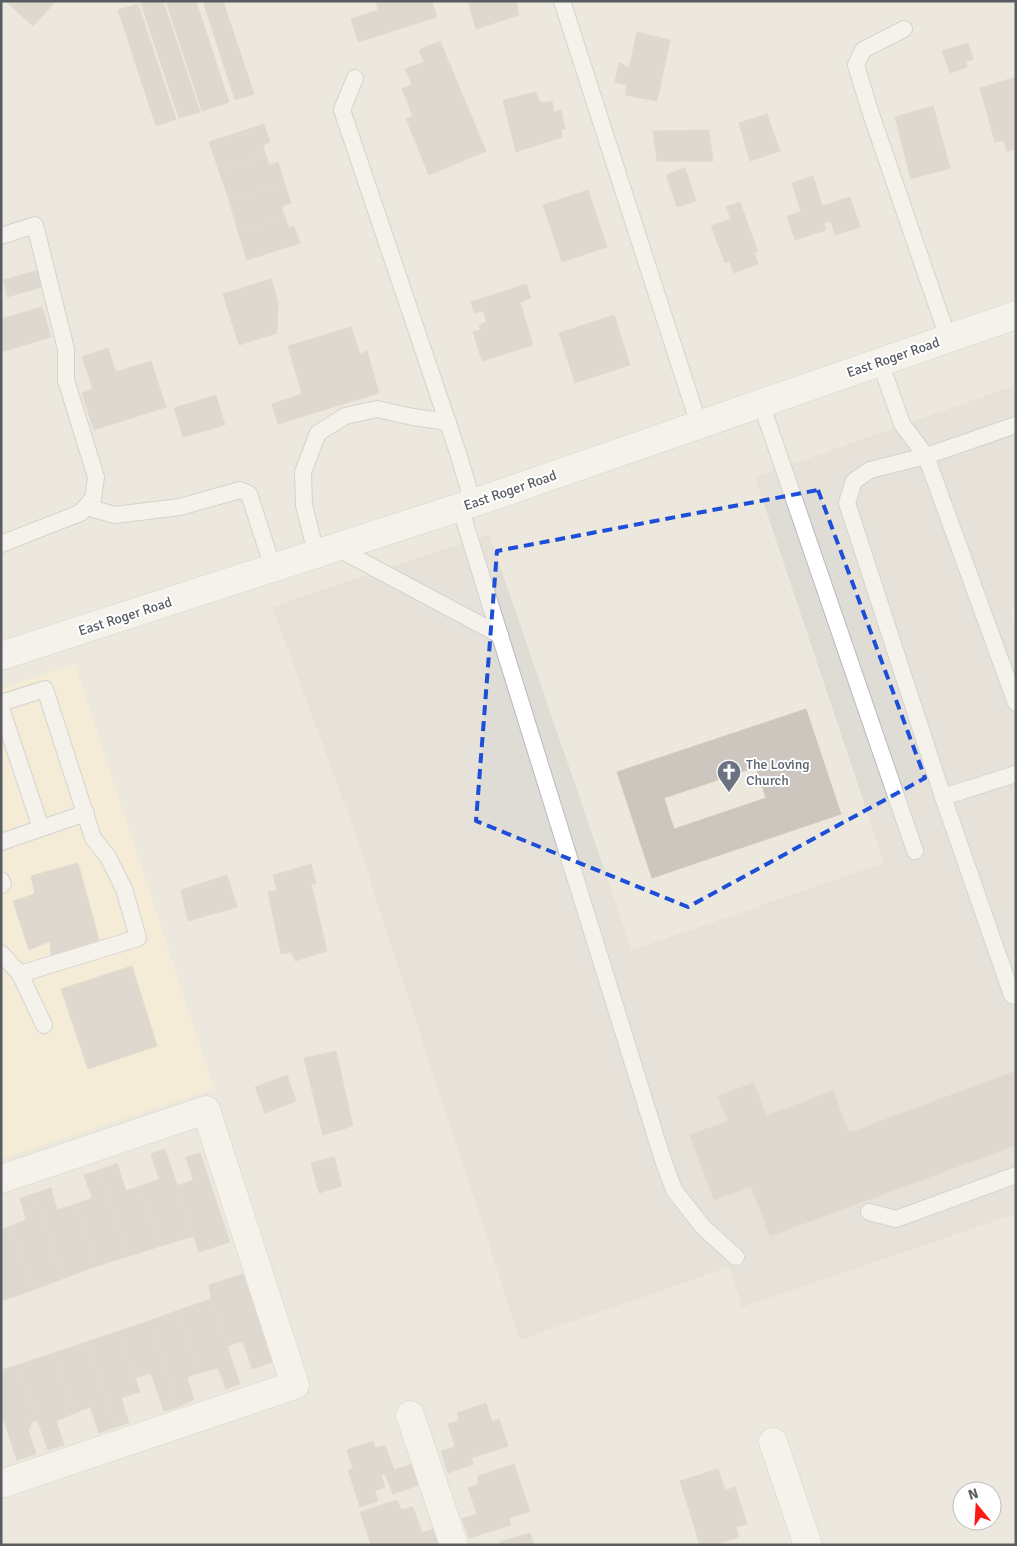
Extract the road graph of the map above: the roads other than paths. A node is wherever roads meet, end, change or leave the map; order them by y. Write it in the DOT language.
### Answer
graph roads {
  1 [pos="562,1"];
  2 [pos="904,30"];
  3 [pos="355,78"];
  4 [pos="1,236"];
  5 [pos="1016,315"];
  6 [pos="948,338"];
  7 [pos="880,362"];
  8 [pos="760,403"];
  9 [pos="448,422"];
  10 [pos="699,425"];
  11 [pos="1016,425"];
  12 [pos="926,456"];
  13 [pos="467,505"];
  14 [pos="86,506"];
  15 [pos="1,544"];
  16 [pos="326,550"];
  17 [pos="273,568"];
  18 [pos="500,635"];
  19 [pos="1,656"];
  20 [pos="1014,693"];
  21 [pos="1,704"];
  22 [pos="1,708"];
  23 [pos="1016,774"];
  24 [pos="943,797"];
  25 [pos="86,813"];
  26 [pos="41,828"];
  27 [pos="1,842"];
  28 [pos="915,851"];
  29 [pos="1,880"];
  30 [pos="1,885"];
  31 [pos="1,953"];
  32 [pos="20,974"];
  33 [pos="1016,996"];
  34 [pos="44,1025"];
  35 [pos="1016,1175"];
  36 [pos="1,1179"];
  37 [pos="869,1212"];
  38 [pos="736,1257"];
  39 [pos="410,1415"];
  40 [pos="773,1442"];
  41 [pos="1,1484"];
  42 [pos="454,1545"];
  43 [pos="808,1545"];
  1 -- 10 [label="lane"];
  2 -- 6 [label="lane"];
  3 -- 9 [label="lane"];
  4 -- 14 [label="lane"];
  5 -- 6 [label="street, East Roger Road"];
  6 -- 7 [label="street, East Roger Road"];
  7 -- 8 [label="street, East Roger Road"];
  7 -- 12 [label="lane"];
  8 -- 10 [label="street, East Roger Road"];
  8 -- 28 [label="lane"];
  9 -- 13 [label="lane"];
  9 -- 16 [label="lane"];
  10 -- 13 [label="street, East Roger Road"];
  11 -- 12 [label="lane"];
  12 -- 20 [label="lane"];
  12 -- 24 [label="lane"];
  13 -- 16 [label="street, East Roger Road"];
  13 -- 18 [label="lane"];
  14 -- 15 [label="lane"];
  14 -- 17 [label="lane"];
  16 -- 17 [label="street, East Roger Road"];
  16 -- 18 [label="lane"];
  17 -- 19 [label="street, East Roger Road"];
  18 -- 38 [label="lane"];
  21 -- 25 [label="lane"];
  22 -- 26 [label="lane"];
  23 -- 24 [label="lane"];
  24 -- 33 [label="lane"];
  25 -- 26 [label="lane"];
  25 -- 32 [label="lane"];
  26 -- 27 [label="lane"];
  29 -- 30 [label="lane"];
  31 -- 32 [label="lane"];
  32 -- 34 [label="lane"];
  35 -- 37 [label="lane"];
  36 -- 41 [label="street"];
  39 -- 42 [label="street"];
  40 -- 43 [label="street"];
}
